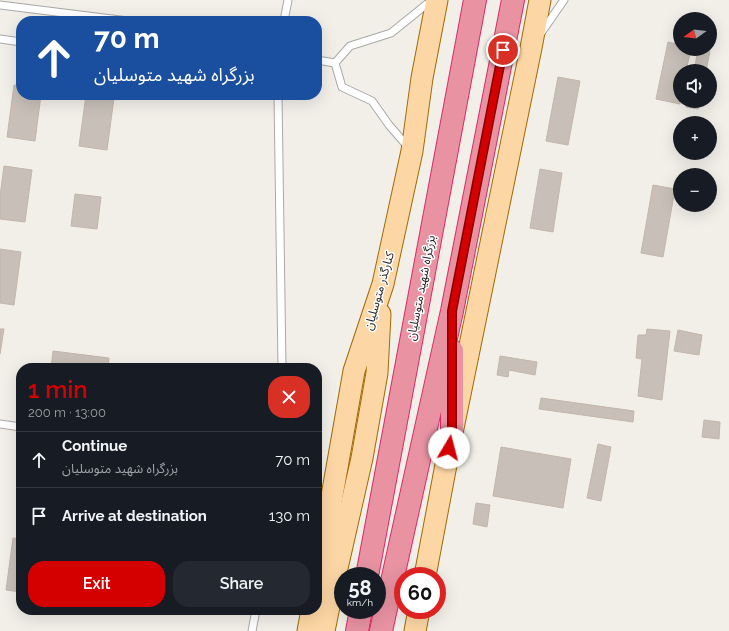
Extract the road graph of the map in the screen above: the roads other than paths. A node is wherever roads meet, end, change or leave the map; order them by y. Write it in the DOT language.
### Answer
graph roads {
  1 [pos="288,0"];
  2 [pos="432,0"];
  3 [pos="437,0"];
  4 [pos="475,0"];
  5 [pos="513,0"];
  6 [pos="540,0"];
  7 [pos="564,0"];
  8 [pos="0,5"];
  9 [pos="88,16"];
  10 [pos="285,16"];
  11 [pos="0,39"];
  12 [pos="16,41"];
  13 [pos="531,48"];
  14 [pos="322,61"];
  15 [pos="335,62"];
  16 [pos="278,100"];
  17 [pos="412,151"];
  18 [pos="382,289"];
  19 [pos="452,311"];
  20 [pos="282,363"];
  21 [pos="0,424"];
  22 [pos="16,426"];
  23 [pos="452,434"];
  24 [pos="322,553"];
  25 [pos="369,567"];
  26 [pos="427,567"];
  27 [pos="255,615"];
  28 [pos="311,615"];
  29 [pos="359,619"];
  30 [pos="416,619"];
  31 [pos="252,631"];
  32 [pos="308,631"];
  33 [pos="324,631"];
  34 [pos="357,631"];
  35 [pos="381,631"];
  36 [pos="414,631"];
  1 -- 10 [label="lane"];
  2 -- 15 [label="lane"];
  3 -- 17 [label="main road, کنارگذر متوسلیان"];
  4 -- 25 [label="highway, بزرگراه شهید متوسلیان"];
  5 -- 19 [label="highway"];
  6 -- 13 [label="main road"];
  7 -- 13 [label="lane"];
  8 -- 9 [label="lane"];
  11 -- 12 [label="lane"];
  13 -- 23 [label="main road"];
  14 -- 15 [label="lane"];
  15 -- 17 [label="lane"];
  16 -- 20 [label="lane"];
  17 -- 18 [label="main road, کنارگذر متوسلیان"];
  18 -- 24 [label="main road, کنارگذر متوسلیان"];
  18 -- 33 [label="main road"];
  19 -- 23 [label="highway"];
  19 -- 35 [label="highway"];
  21 -- 22 [label="lane"];
  23 -- 26 [label="main road"];
  27 -- 31 [label="lane"];
  28 -- 32 [label="main road"];
  29 -- 34 [label="highway"];
  30 -- 36 [label="main road"];
}
